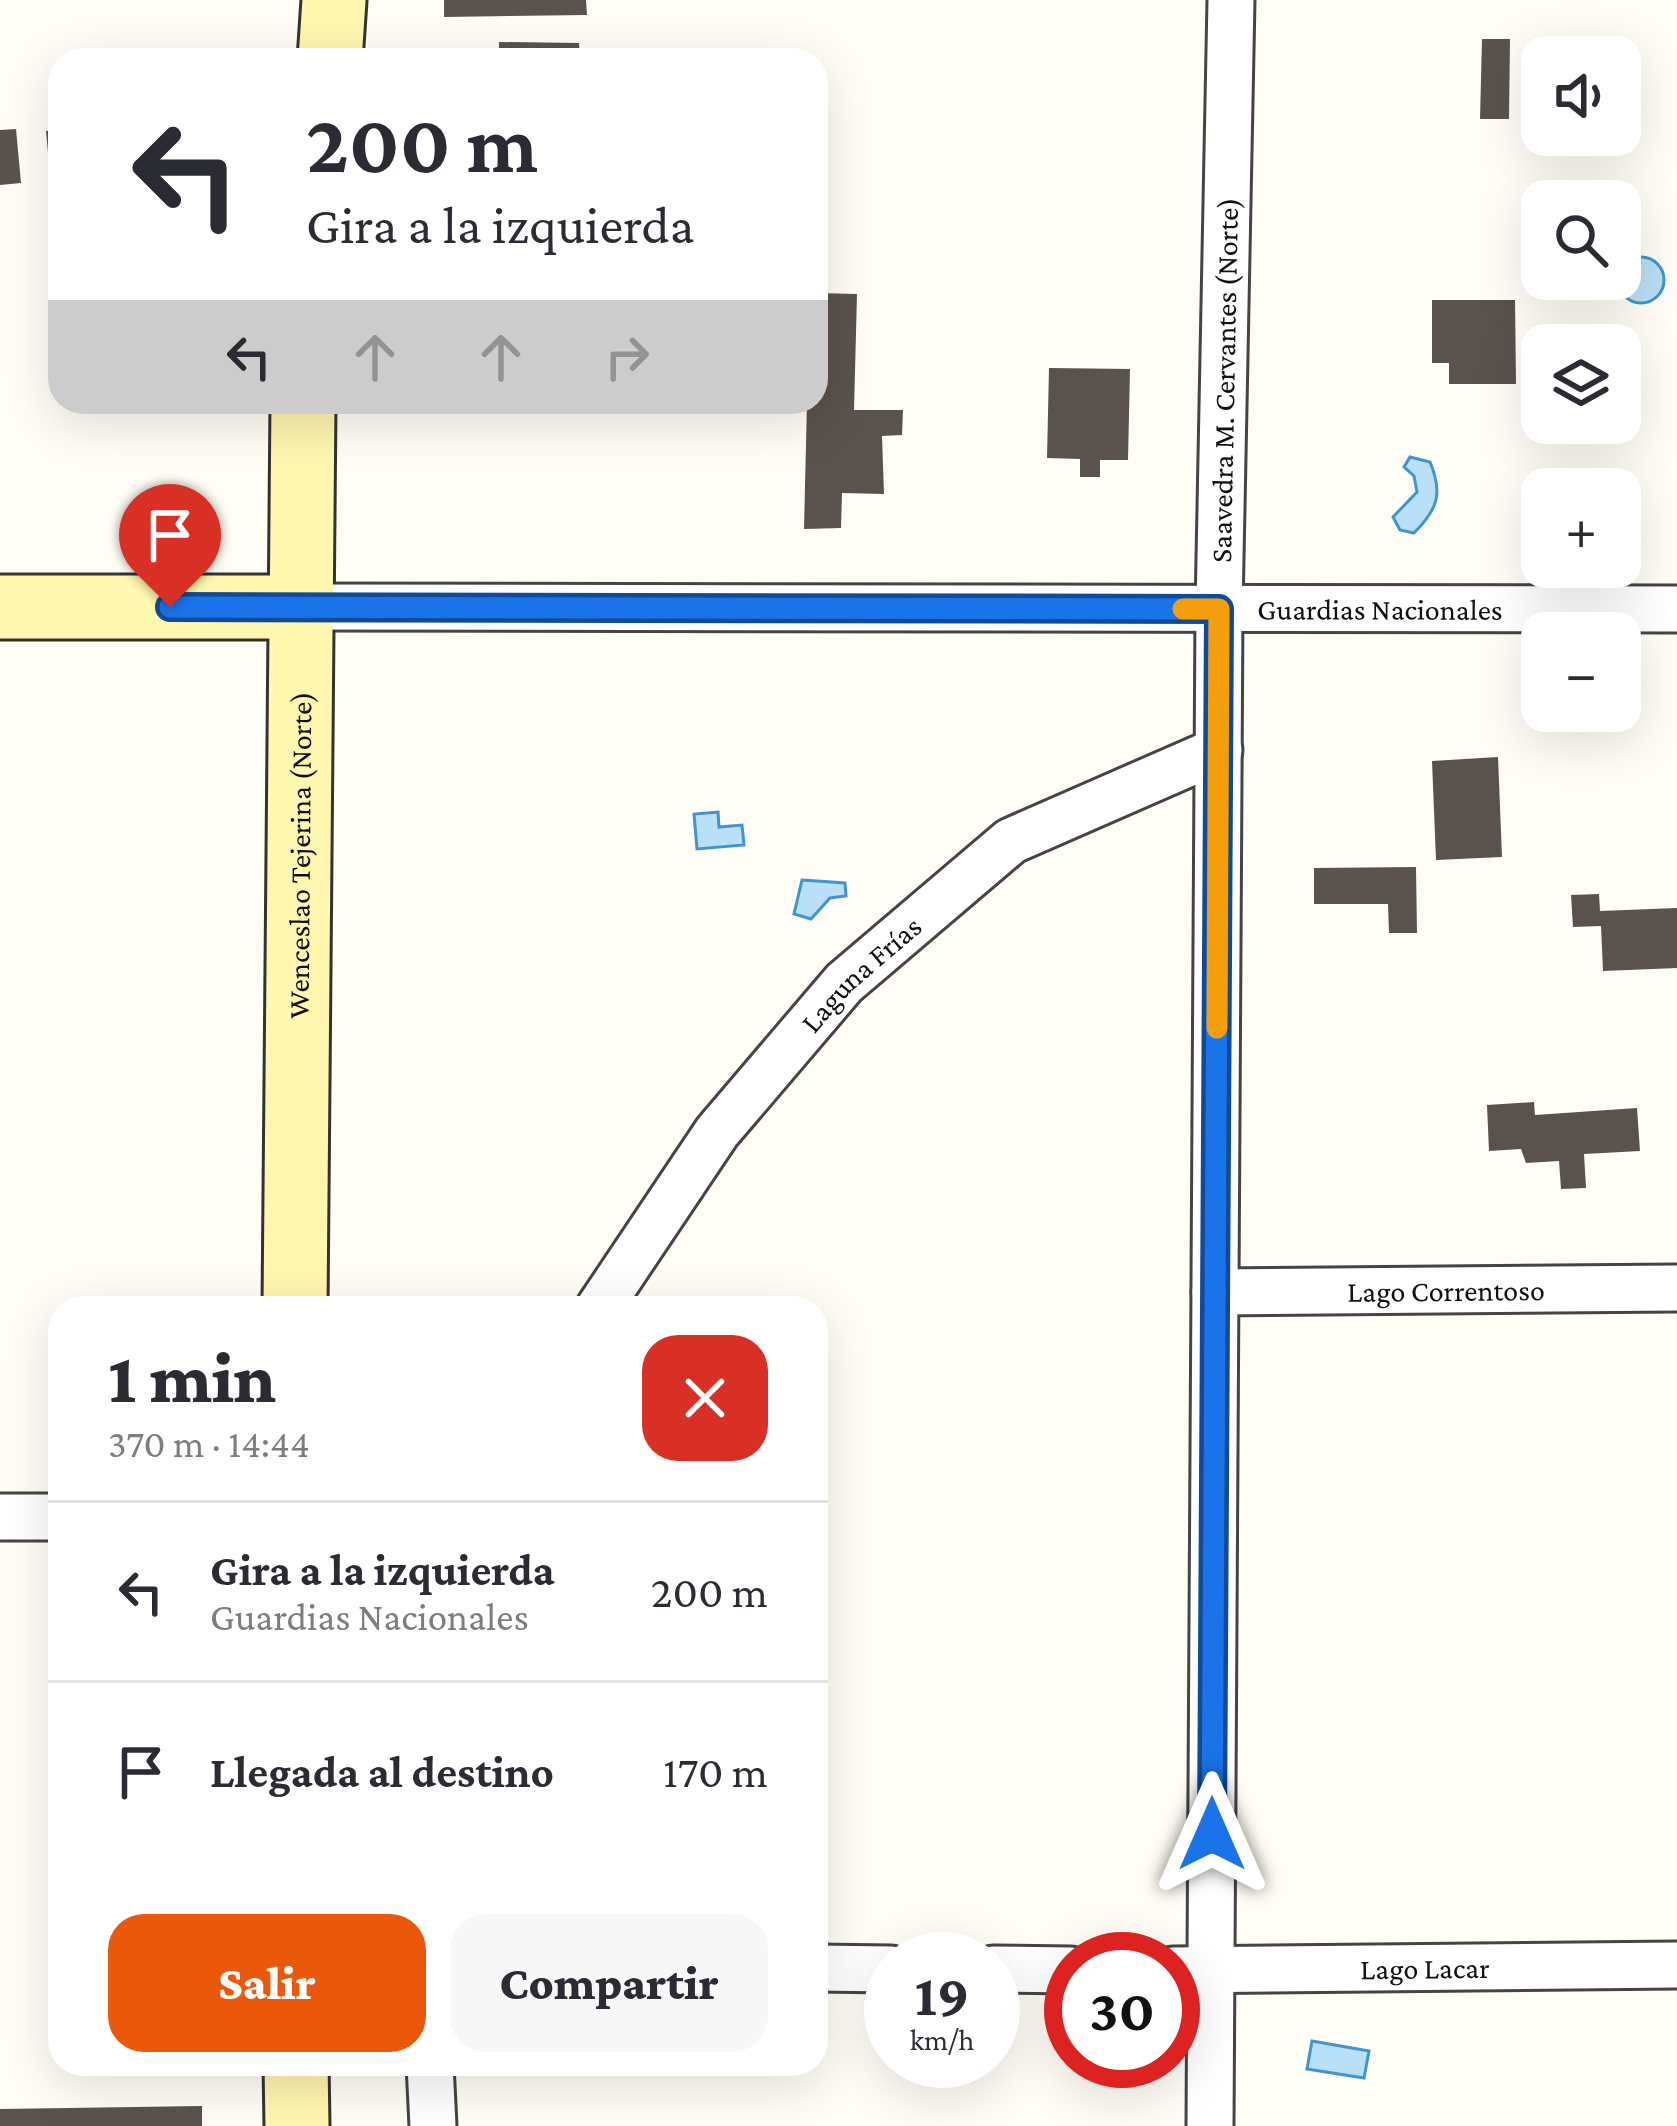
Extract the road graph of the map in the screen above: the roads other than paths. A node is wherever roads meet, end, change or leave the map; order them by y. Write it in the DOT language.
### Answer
graph roads {
  1 [pos="334,0"];
  2 [pos="1231,0"];
  3 [pos="331,48"];
  4 [pos="303,414"];
  5 [pos="0,607"];
  6 [pos="297,608"];
  7 [pos="1219,609"];
  8 [pos="1677,609"];
  9 [pos="1219,750"];
  10 [pos="1677,1288"];
  11 [pos="1215,1292"];
  12 [pos="295,1296"];
  13 [pos="606,1296"];
  14 [pos="0,1517"];
  15 [pos="48,1517"];
  16 [pos="1193,1932"];
  17 [pos="1677,1965"];
  18 [pos="828,1968"];
  19 [pos="864,1969"];
  20 [pos="1200,1970"];
  21 [pos="1200,2039"];
  22 [pos="296,2076"];
  23 [pos="431,2076"];
  24 [pos="297,2126"];
  25 [pos="433,2126"];
  26 [pos="1210,2126"];
  1 -- 3 [label="main road"];
  2 -- 7 [label="street, Saavedra M. Cervantes (Norte)"];
  4 -- 6 [label="main road, Wenceslao Tejerina (Norte)"];
  5 -- 6 [label="main road, Guardias Nacionales"];
  6 -- 7 [label="street, Guardias Nacionales"];
  6 -- 12 [label="main road, Wenceslao Tejerina (Norte)"];
  7 -- 8 [label="street, Guardias Nacionales"];
  7 -- 9 [label="street, Saavedra M. Cervantes (Norte)"];
  9 -- 11 [label="street, Saavedra M. Cervantes (Norte)"];
  9 -- 13 [label="street, Laguna Frías"];
  10 -- 11 [label="street, Lago Correntoso"];
  11 -- 16 [label="street, Saavedra M. Cervantes (Norte)"];
  14 -- 15 [label="street"];
  17 -- 20 [label="street, Lago Lacar"];
  18 -- 19 [label="street"];
  21 -- 26 [label="street, Saavedra M. Cervantes (Norte)"];
  22 -- 24 [label="main road"];
  23 -- 25 [label="street"];
}
